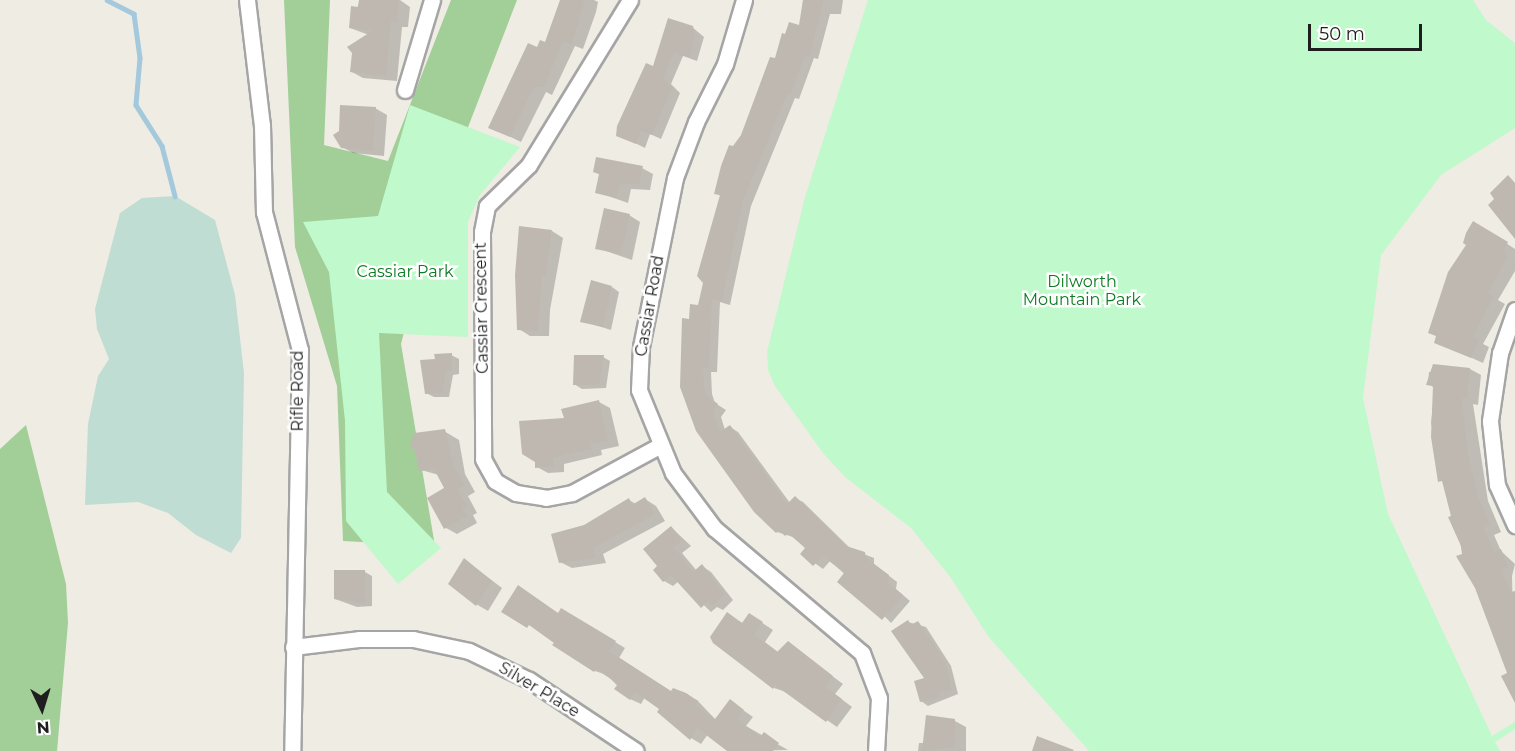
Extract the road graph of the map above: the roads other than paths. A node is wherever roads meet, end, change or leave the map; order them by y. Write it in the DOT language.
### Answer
graph roads {
  1 [pos="247,0"];
  2 [pos="432,0"];
  3 [pos="630,0"];
  4 [pos="744,0"];
  5 [pos="405,90"];
  6 [pos="1515,310"];
  7 [pos="659,446"];
  8 [pos="1515,525"];
  9 [pos="293,647"];
  10 [pos="292,751"];
  11 [pos="636,751"];
  12 [pos="876,751"];
  1 -- 9 [label="street, Rifle Road"];
  2 -- 5 [label="street"];
  3 -- 7 [label="street, Cassiar Crescent"];
  4 -- 7 [label="street, Cassiar Road"];
  6 -- 8 [label="street"];
  7 -- 12 [label="street, Cassiar Road"];
  9 -- 10 [label="street, Rifle Road"];
  9 -- 11 [label="street, Silver Place"];
}
